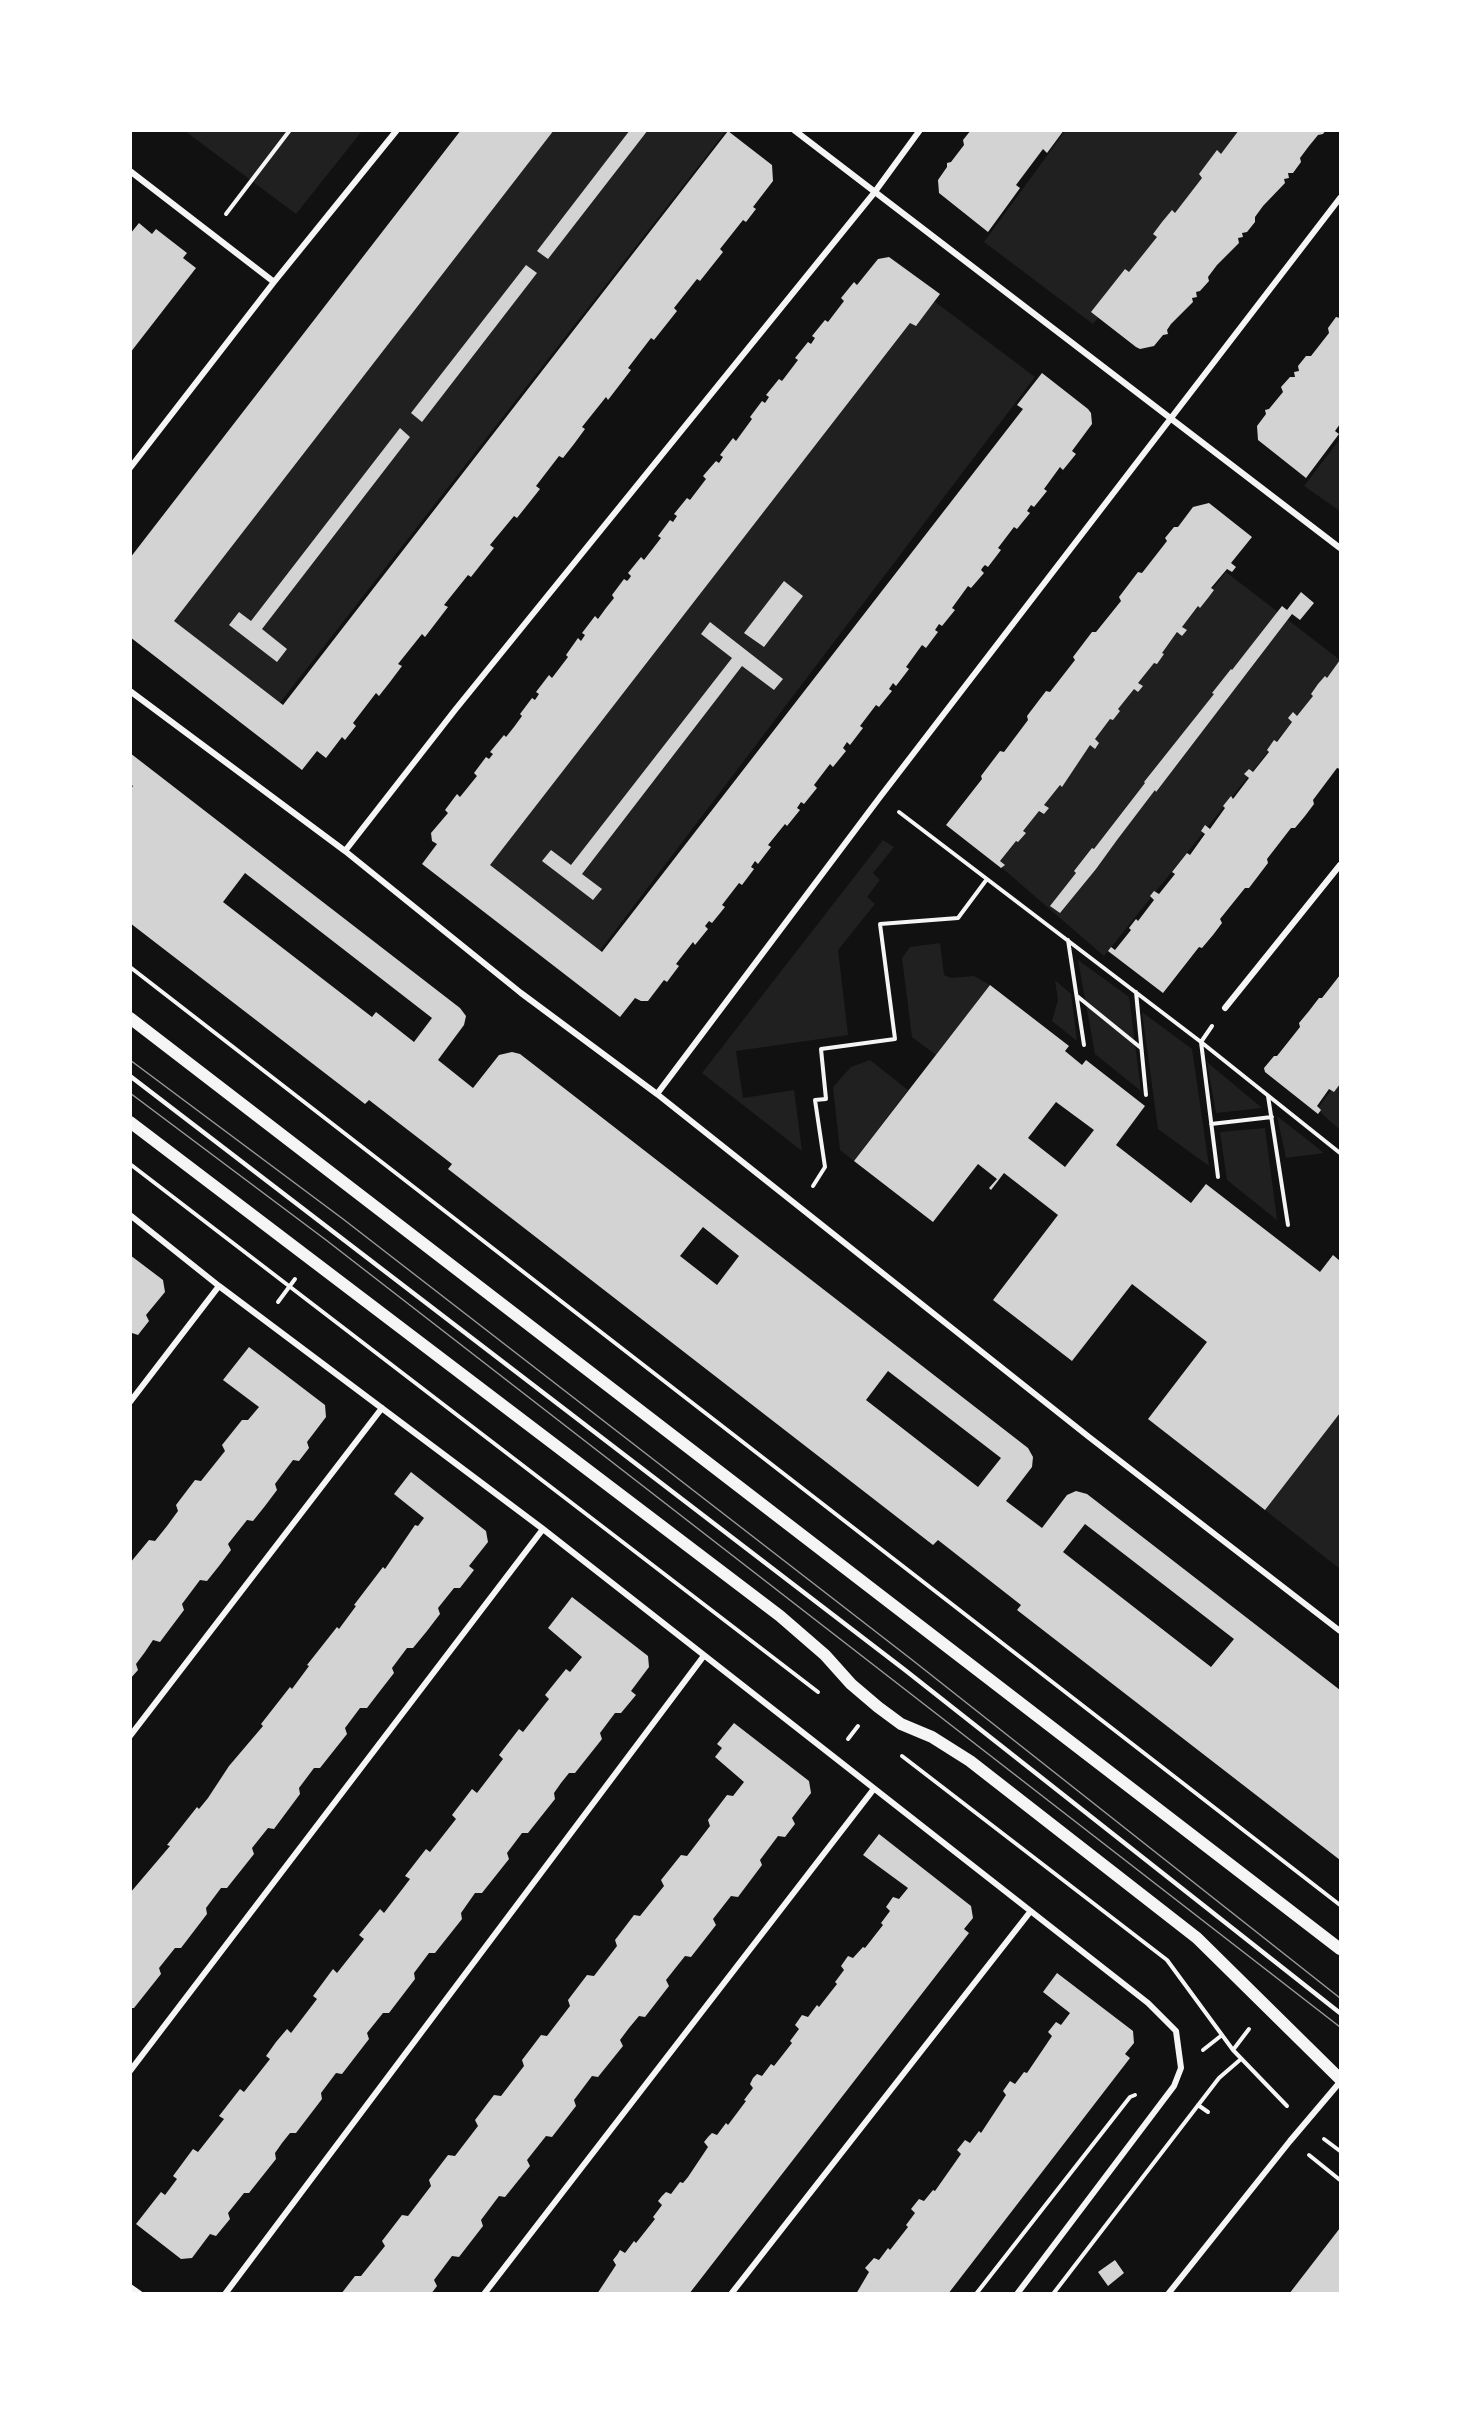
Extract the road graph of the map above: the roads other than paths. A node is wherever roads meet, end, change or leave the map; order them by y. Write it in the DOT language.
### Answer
graph roads {
  1 [pos="397,130"];
  2 [pos="794,130"];
  3 [pos="920,130"];
  4 [pos="130,171"];
  5 [pos="874,193"];
  6 [pos="1341,198"];
  7 [pos="274,282"];
  8 [pos="1172,419"];
  9 [pos="130,468"];
  10 [pos="1341,548"];
  11 [pos="130,691"];
  12 [pos="345,851"];
  13 [pos="1341,865"];
  14 [pos="1225,1008"];
  15 [pos="130,1018"];
  16 [pos="130,1076"];
  17 [pos="657,1094"];
  18 [pos="130,1122"];
  19 [pos="130,1215"];
  20 [pos="219,1286"];
  21 [pos="130,1402"];
  22 [pos="382,1408"];
  23 [pos="543,1529"];
  24 [pos="1341,1631"];
  25 [pos="704,1657"];
  26 [pos="130,1736"];
  27 [pos="873,1790"];
  28 [pos="1030,1912"];
  29 [pos="1341,1949"];
  30 [pos="1341,2013"];
  31 [pos="130,2071"];
  32 [pos="1341,2080"];
  33 [pos="130,2286"];
  34 [pos="140,2294"];
  35 [pos="225,2294"];
  36 [pos="484,2294"];
  37 [pos="731,2294"];
  38 [pos="1017,2294"];
  39 [pos="1168,2294"];
  1 -- 7 [label="street"];
  2 -- 5 [label="street"];
  3 -- 5 [label="street"];
  4 -- 7 [label="street"];
  5 -- 8 [label="street"];
  5 -- 12 [label="street"];
  6 -- 8 [label="street"];
  7 -- 9 [label="street"];
  8 -- 10 [label="street"];
  8 -- 17 [label="street"];
  11 -- 12 [label="street"];
  12 -- 17 [label="street"];
  13 -- 14 [label="street"];
  15 -- 29 [label="main road"];
  16 -- 30 [label="lane"];
  17 -- 24 [label="street"];
  18 -- 32 [label="main road"];
  19 -- 20 [label="street"];
  20 -- 21 [label="street"];
  20 -- 22 [label="street"];
  22 -- 23 [label="street"];
  22 -- 26 [label="street"];
  23 -- 25 [label="street"];
  23 -- 31 [label="street"];
  25 -- 27 [label="street"];
  25 -- 35 [label="street"];
  27 -- 28 [label="street"];
  27 -- 36 [label="street"];
  28 -- 37 [label="street"];
  28 -- 38 [label="street"];
  32 -- 39 [label="street"];
  33 -- 34 [label="street"];
}
